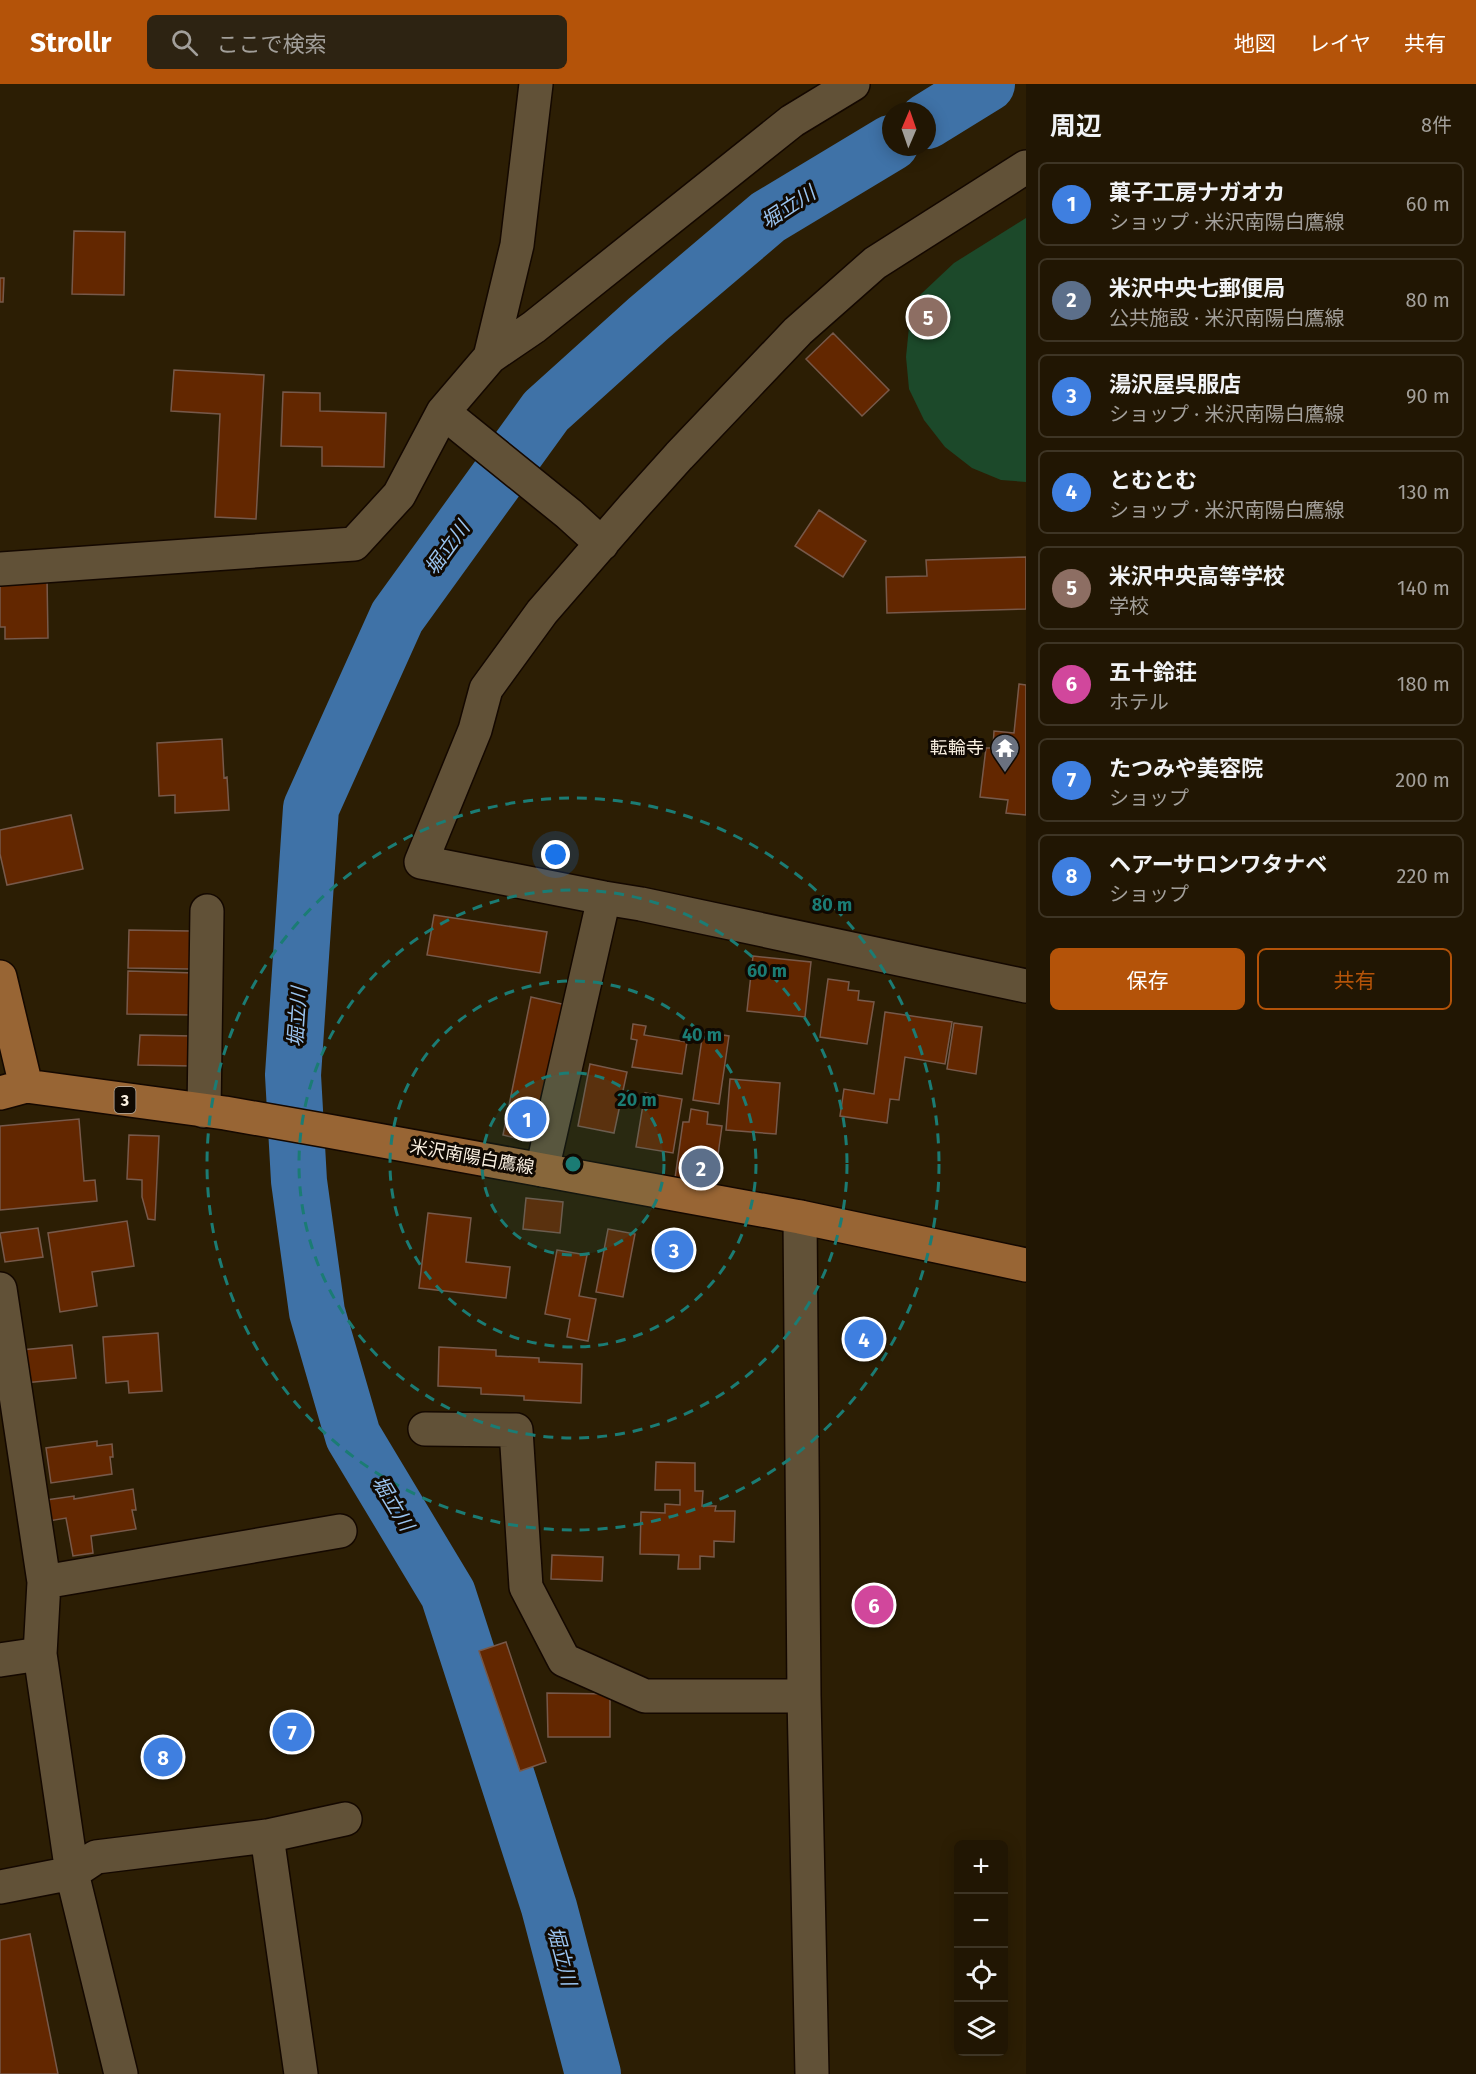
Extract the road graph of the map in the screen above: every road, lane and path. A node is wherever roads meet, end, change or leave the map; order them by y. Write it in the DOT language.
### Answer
graph roads {
  1 [pos="536,84"];
  2 [pos="853,84"];
  3 [pos="1026,167"];
  4 [pos="490,357"];
  5 [pos="450,416"];
  6 [pos="602,544"];
  7 [pos="0,569"];
  8 [pos="604,898"];
  9 [pos="207,911"];
  10 [pos="0,977"];
  11 [pos="1026,986"];
  12 [pos="13,1089"];
  13 [pos="215,1112"];
  14 [pos="542,1170"];
  15 [pos="800,1217"];
  16 [pos="1026,1264"];
  17 [pos="0,1289"];
  18 [pos="425,1429"];
  19 [pos="340,1531"];
  20 [pos="44,1582"];
  21 [pos="40,1654"];
  22 [pos="0,1660"];
  23 [pos="804,1696"];
  24 [pos="345,1819"];
  25 [pos="267,1836"];
  26 [pos="72,1873"];
  27 [pos="0,1887"];
  28 [pos="121,2074"];
  29 [pos="301,2074"];
  30 [pos="812,2074"];
  1 -- 4 [label="street"];
  2 -- 4 [label="street"];
  3 -- 6 [label="street"];
  4 -- 5 [label="street"];
  5 -- 6 [label="street"];
  5 -- 7 [label="street"];
  6 -- 8 [label="street"];
  8 -- 11 [label="street"];
  8 -- 14 [label="street"];
  9 -- 13 [label="street"];
  10 -- 12 [label="main road, 米沢南陽白鷹線 / 3"];
  12 -- 13 [label="main road, 米沢南陽白鷹線 / 3"];
  13 -- 14 [label="main road, 米沢南陽白鷹線 / 3"];
  14 -- 15 [label="main road, 米沢南陽白鷹線 / 3"];
  15 -- 16 [label="main road, 米沢南陽白鷹線 / 3"];
  15 -- 23 [label="street"];
  17 -- 20 [label="street"];
  18 -- 23 [label="street"];
  19 -- 20 [label="street"];
  20 -- 21 [label="street"];
  21 -- 22 [label="street"];
  21 -- 26 [label="street"];
  23 -- 30 [label="street"];
  24 -- 25 [label="street"];
  25 -- 26 [label="street"];
  25 -- 29 [label="street"];
  26 -- 27 [label="street"];
  26 -- 28 [label="street"];
}
